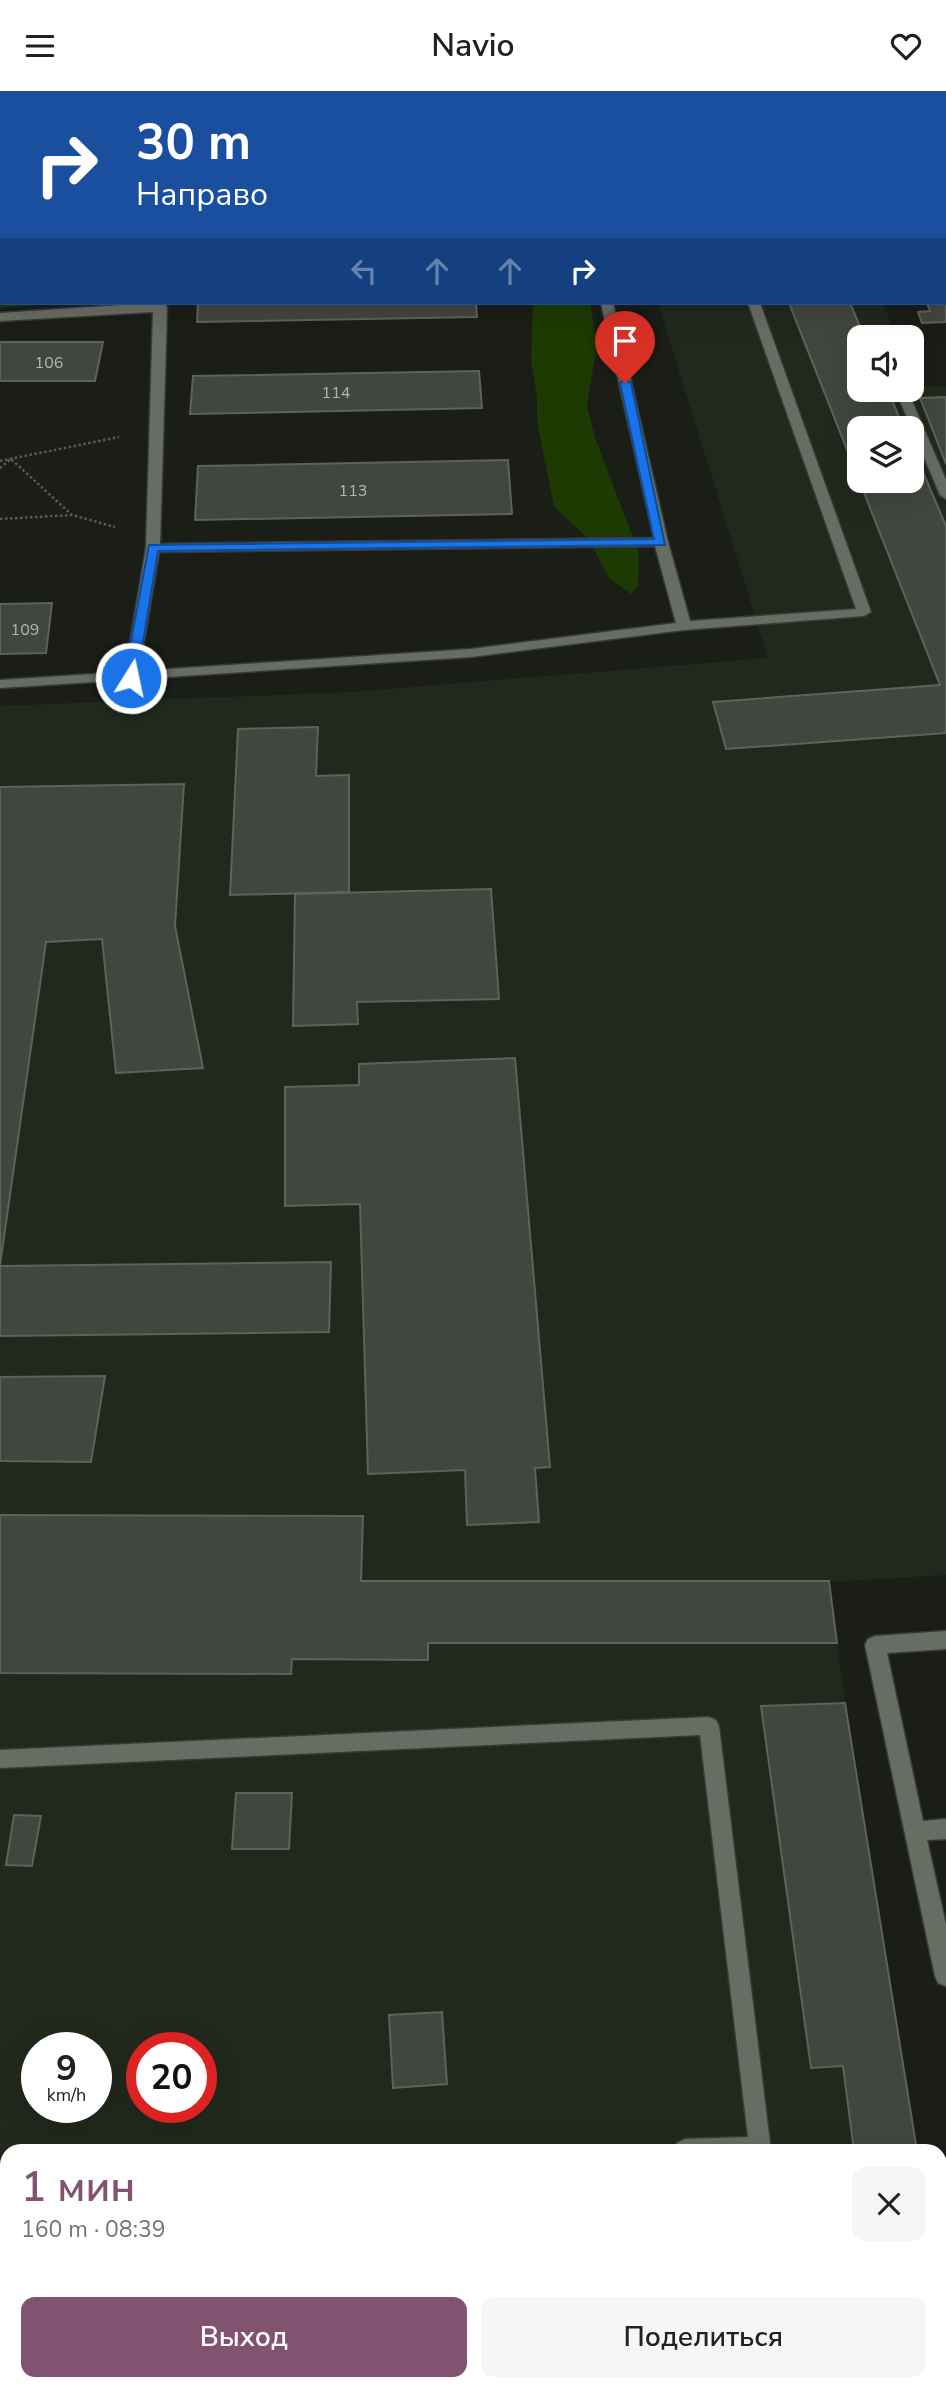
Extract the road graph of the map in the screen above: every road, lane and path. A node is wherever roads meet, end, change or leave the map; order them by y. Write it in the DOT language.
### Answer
graph roads {
  1 [pos="607,305"];
  2 [pos="755,305"];
  3 [pos="160,306"];
  4 [pos="0,317"];
  5 [pos="906,402"];
  6 [pos="157,428"];
  7 [pos="12,459"];
  8 [pos="0,461"];
  9 [pos="0,468"];
  10 [pos="946,495"];
  11 [pos="72,515"];
  12 [pos="0,519"];
  13 [pos="661,542"];
  14 [pos="153,543"];
  15 [pos="684,626"];
  16 [pos="131,678"];
  17 [pos="0,684"];
  18 [pos="946,1640"];
  19 [pos="0,1759"];
  20 [pos="946,1829"];
  21 [pos="915,1831"];
  22 [pos="941,1932"];
  23 [pos="946,1976"];
  24 [pos="761,2144"];
  1 -- 13 [label="street"];
  2 -- 15 [label="street"];
  3 -- 4 [label="street"];
  3 -- 6 [label="street"];
  5 -- 10 [label="street"];
  6 -- 7 [label="path"];
  6 -- 14 [label="street"];
  7 -- 8 [label="path"];
  7 -- 9 [label="path"];
  7 -- 11 [label="path"];
  11 -- 12 [label="path"];
  11 -- 14 [label="path"];
  13 -- 14 [label="street"];
  13 -- 15 [label="street"];
  14 -- 16 [label="street"];
  15 -- 16 [label="street"];
  16 -- 17 [label="street"];
  18 -- 21 [label="street"];
  19 -- 24 [label="street"];
  20 -- 21 [label="street"];
  21 -- 22 [label="street"];
  22 -- 23 [label="street"];
}
